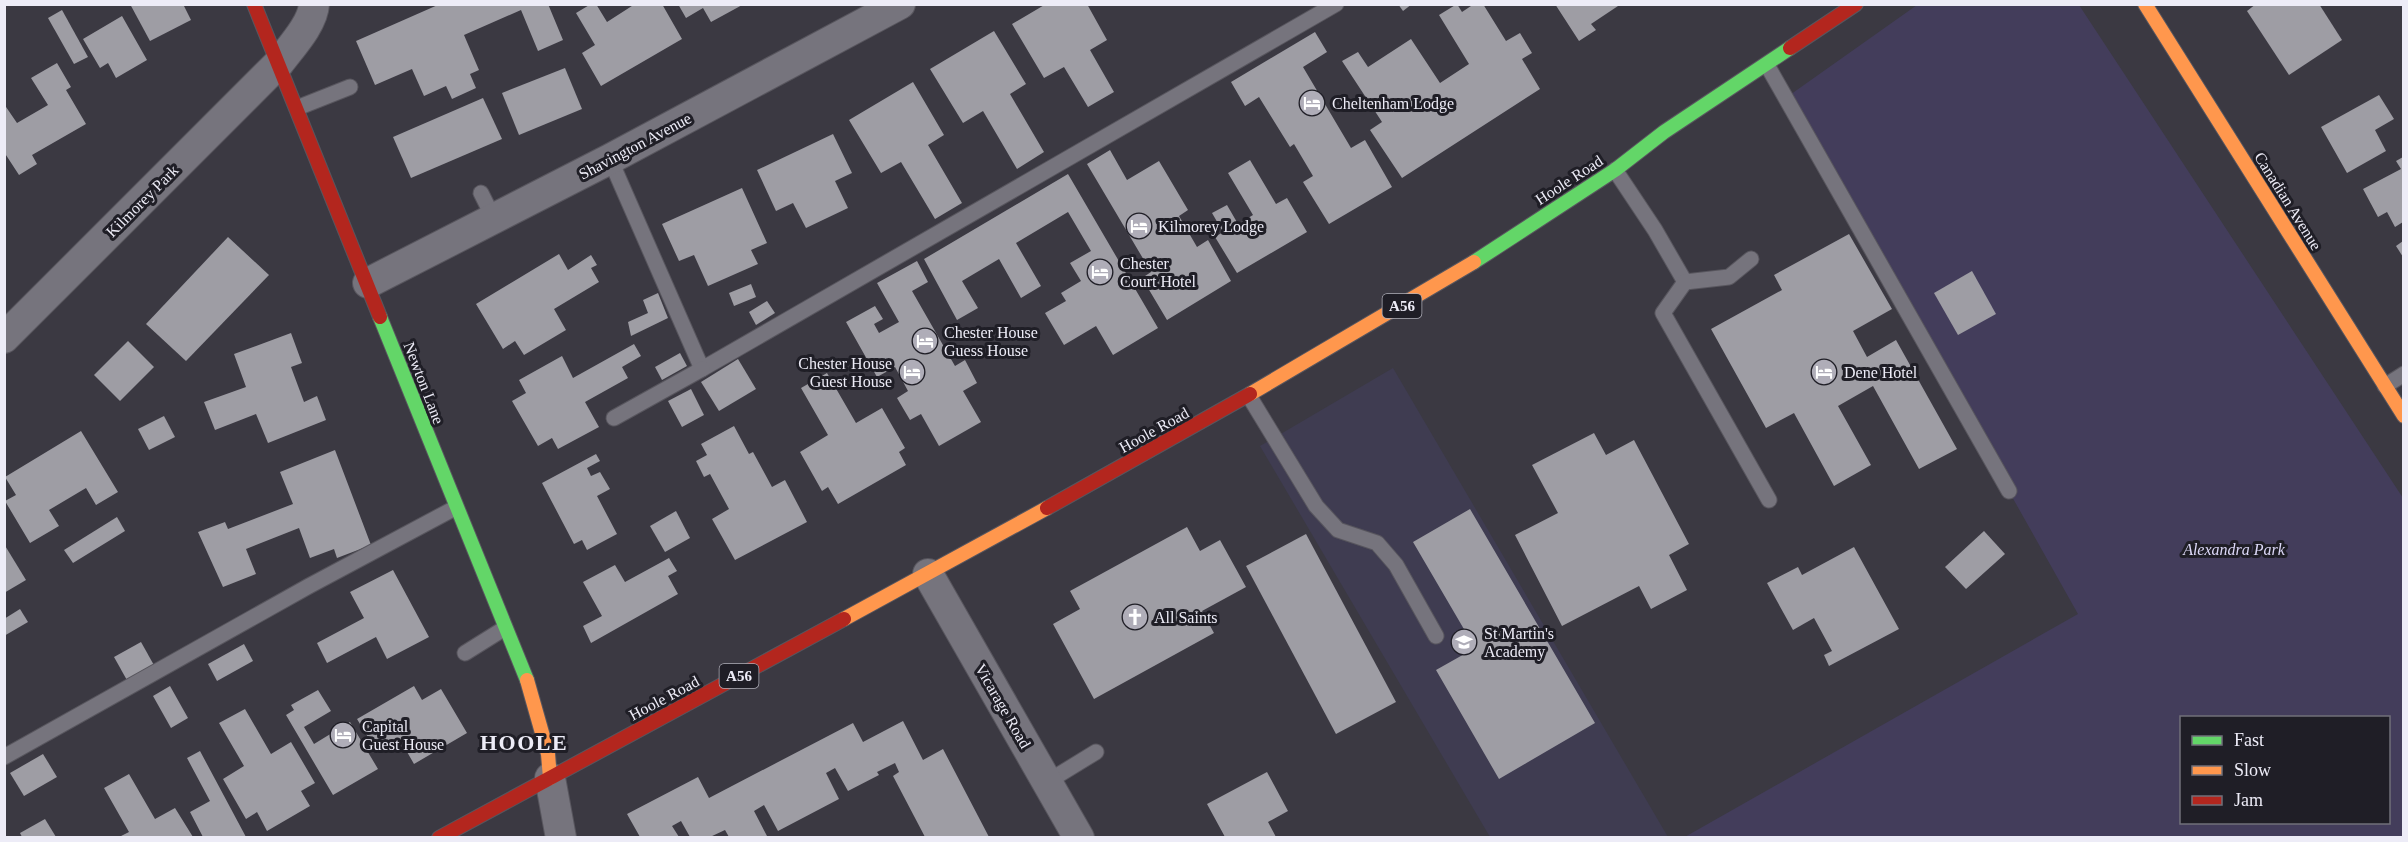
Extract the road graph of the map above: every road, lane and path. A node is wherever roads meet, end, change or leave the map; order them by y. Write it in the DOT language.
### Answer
graph roads {
  1 [pos="254,4"];
  2 [pos="314,4"];
  3 [pos="900,4"];
  4 [pos="1336,4"];
  5 [pos="1856,4"];
  6 [pos="2145,4"];
  7 [pos="279,63"];
  8 [pos="1767,65"];
  9 [pos="350,87"];
  10 [pos="297,108"];
  11 [pos="610,159"];
  12 [pos="1615,170"];
  13 [pos="1750,259"];
  14 [pos="1685,282"];
  15 [pos="368,284"];
  16 [pos="4,338"];
  17 [pos="702,369"];
  18 [pos="2403,374"];
  19 [pos="2385,386"];
  20 [pos="1249,396"];
  21 [pos="2403,416"];
  22 [pos="614,418"];
  23 [pos="2008,490"];
  24 [pos="1769,500"];
  25 [pos="455,508"];
  26 [pos="928,574"];
  27 [pos="505,628"];
  28 [pos="1436,636"];
  29 [pos="465,653"];
  30 [pos="1096,752"];
  31 [pos="4,757"];
  32 [pos="550,778"];
  33 [pos="1047,782"];
  34 [pos="439,837"];
  35 [pos="561,837"];
  36 [pos="1079,837"];
  1 -- 7 [label="main road, Newton Lane"];
  2 -- 7 [label="street, Kilmorey Park"];
  3 -- 11 [label="street, Shavington Avenue"];
  4 -- 17 [label="lane"];
  5 -- 8 [label="main road, Hoole Road / A56"];
  6 -- 19 [label="main road, Canadian Avenue"];
  7 -- 10 [label="main road, Newton Lane"];
  7 -- 16 [label="street, Kilmorey Park"];
  8 -- 12 [label="main road, Hoole Road / A56"];
  8 -- 23 [label="lane"];
  9 -- 10 [label="lane"];
  10 -- 15 [label="main road, Newton Lane"];
  11 -- 15 [label="street, Shavington Avenue"];
  11 -- 17 [label="lane"];
  12 -- 14 [label="lane"];
  12 -- 20 [label="main road, Hoole Road / A56"];
  13 -- 14 [label="lane"];
  14 -- 24 [label="lane"];
  15 -- 25 [label="main road, Newton Lane"];
  17 -- 22 [label="lane"];
  18 -- 19 [label="lane"];
  19 -- 21 [label="main road, Canadian Avenue"];
  20 -- 26 [label="main road, Hoole Road / A56"];
  20 -- 28 [label="lane"];
  25 -- 27 [label="main road, Newton Lane"];
  25 -- 31 [label="lane"];
  26 -- 32 [label="main road, Hoole Road / A56"];
  26 -- 33 [label="street, Vicarage Road"];
  27 -- 29 [label="lane"];
  27 -- 32 [label="main road, Newton Lane"];
  30 -- 33 [label="lane"];
  32 -- 34 [label="main road, Hoole Road / A56"];
  32 -- 35 [label="street"];
  33 -- 36 [label="street, Vicarage Road"];
}
